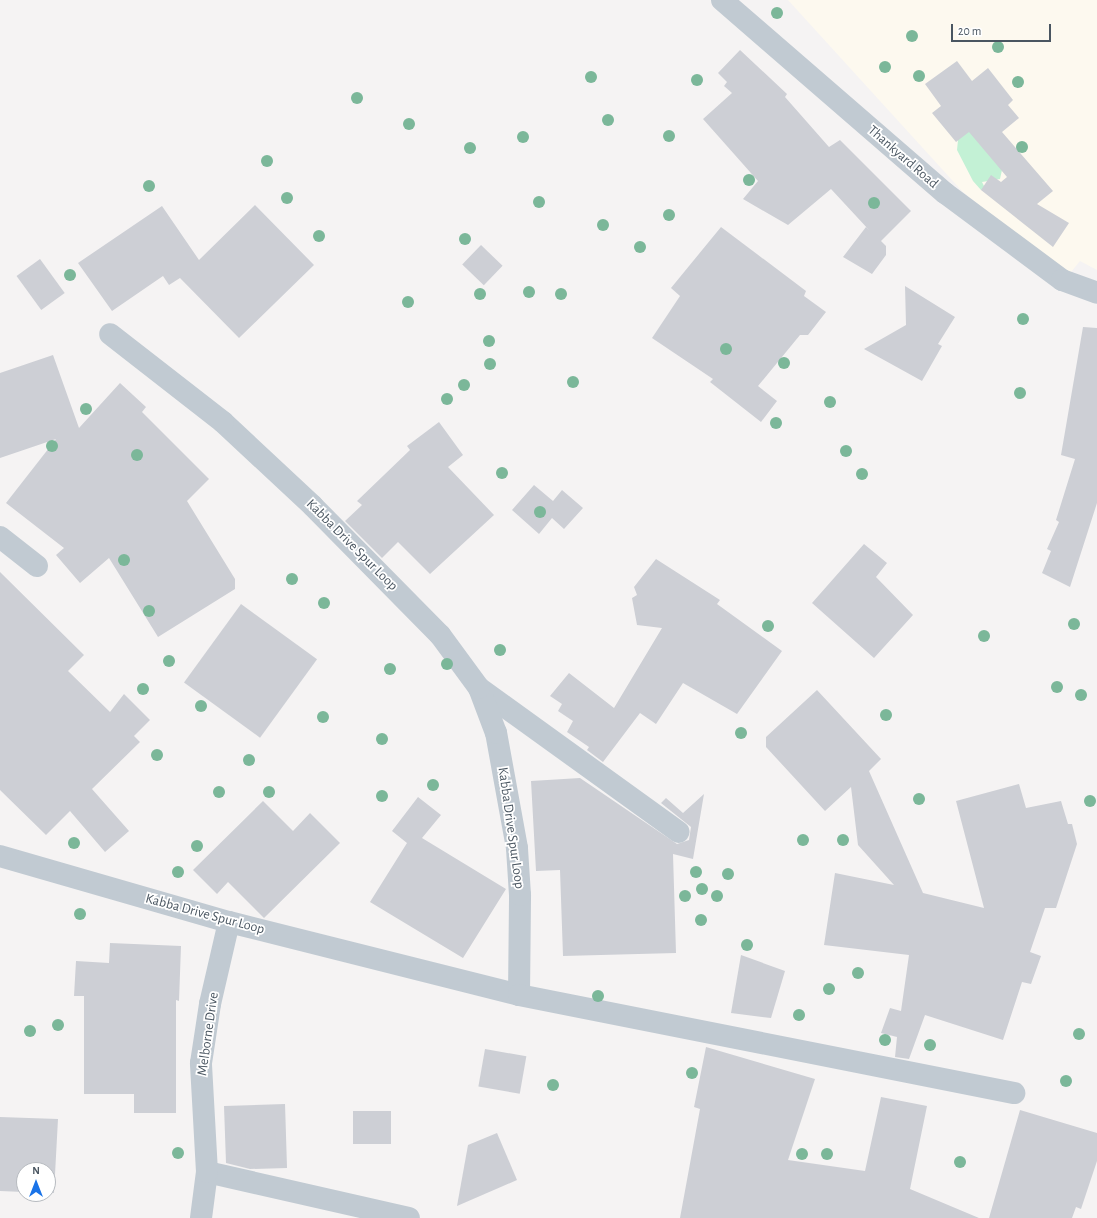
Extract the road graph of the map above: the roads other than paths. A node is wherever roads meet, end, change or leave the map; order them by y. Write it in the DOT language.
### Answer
graph roads {
  1 [pos="722,0"];
  2 [pos="1097,293"];
  3 [pos="110,334"];
  4 [pos="0,537"];
  5 [pos="37,566"];
  6 [pos="479,688"];
  7 [pos="679,832"];
  8 [pos="0,856"];
  9 [pos="229,922"];
  10 [pos="519,995"];
  11 [pos="1014,1093"];
  12 [pos="207,1172"];
  13 [pos="201,1218"];
  14 [pos="409,1218"];
  1 -- 2 [label="street, Thankyard Road"];
  3 -- 6 [label="street, Kabba Drive Spur Loop"];
  4 -- 5 [label="street"];
  6 -- 7 [label="street"];
  6 -- 10 [label="street, Kabba Drive Spur Loop"];
  8 -- 9 [label="street, Kabba Drive Spur Loop"];
  9 -- 10 [label="street, Kabba Drive Spur Loop"];
  9 -- 12 [label="street, Melborne Drive"];
  10 -- 11 [label="street"];
  12 -- 13 [label="street, Melborne Drive"];
  12 -- 14 [label="street"];
}
